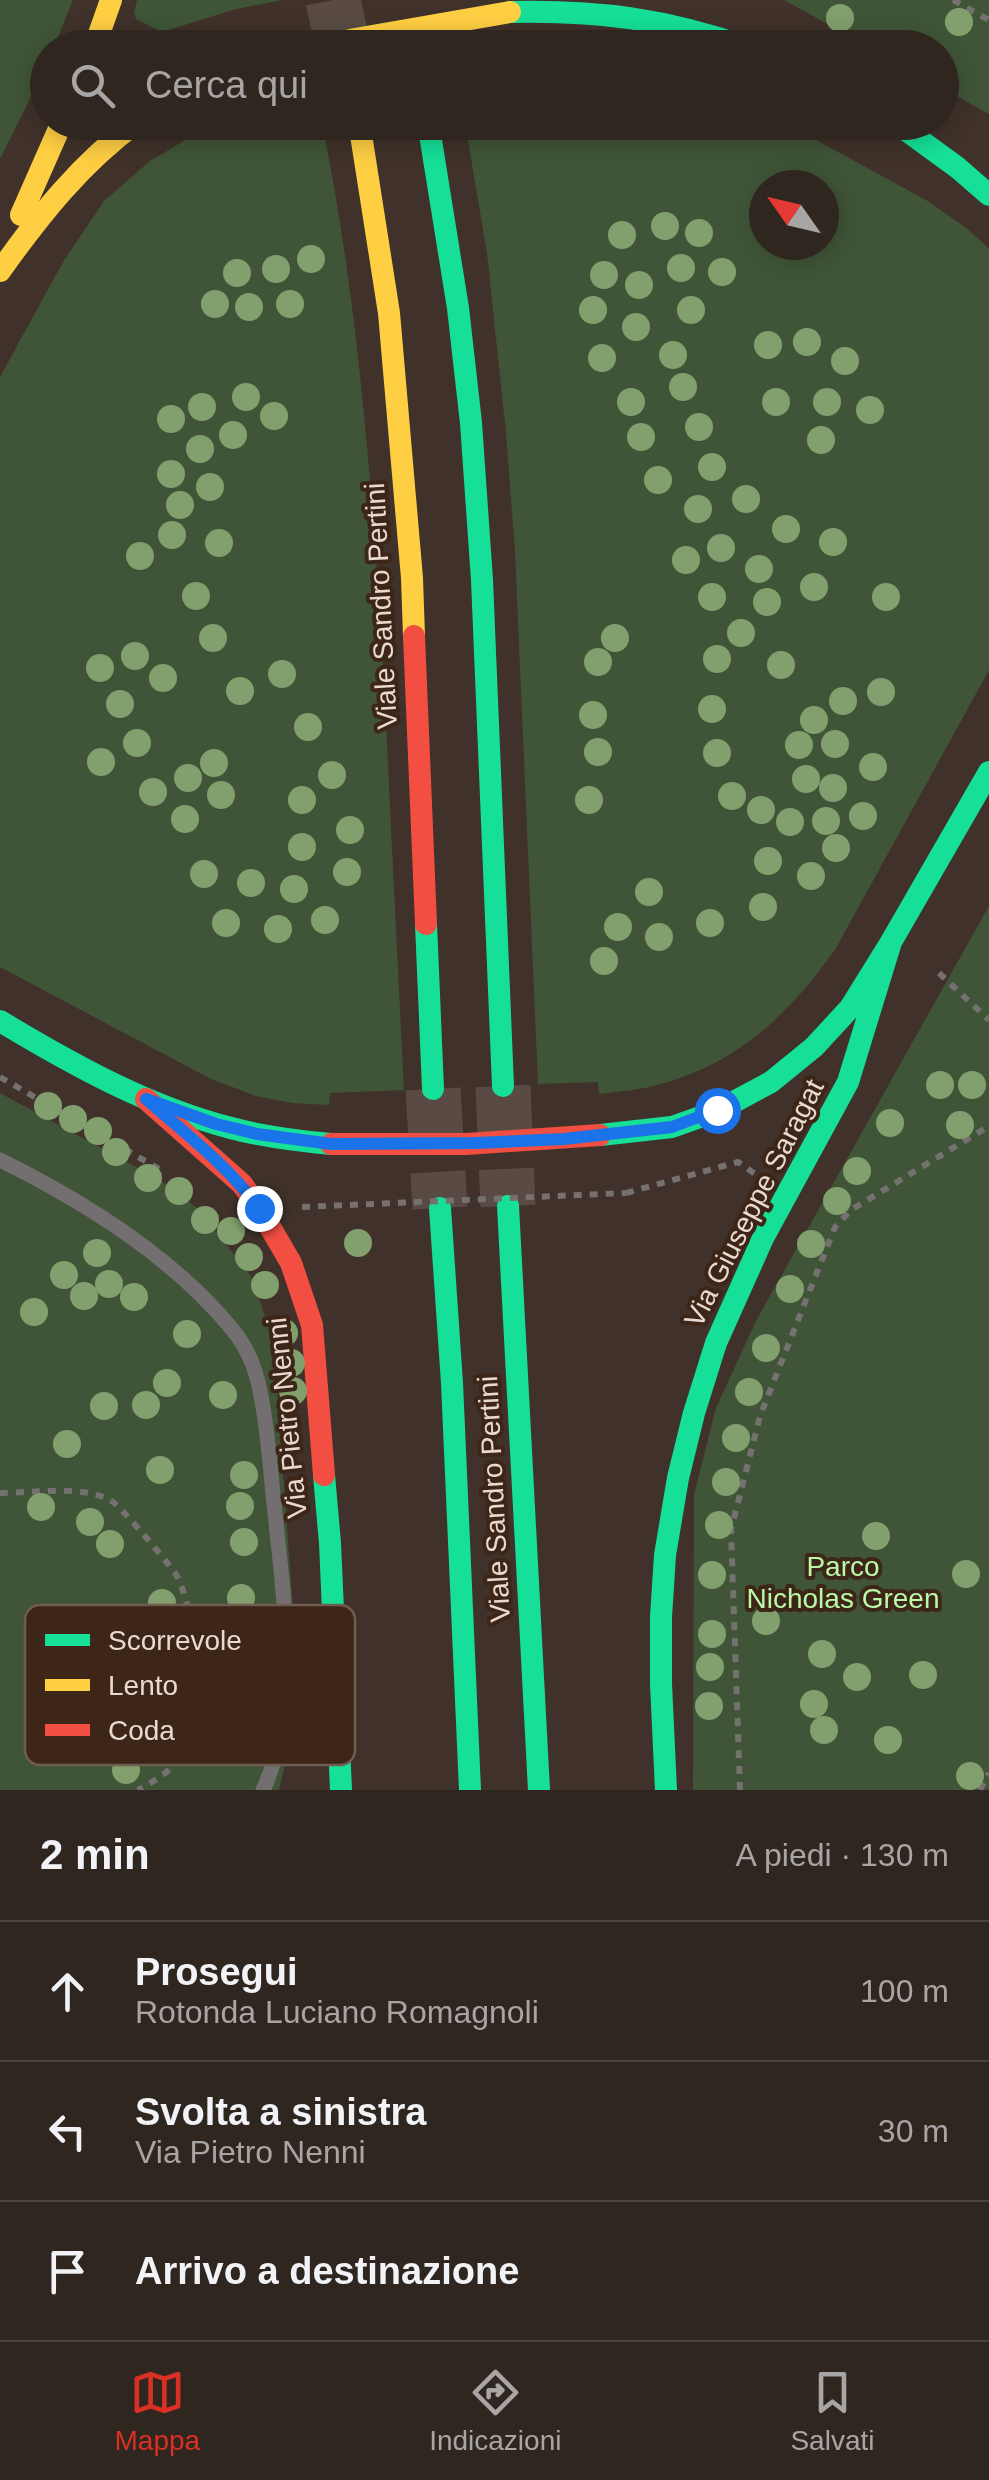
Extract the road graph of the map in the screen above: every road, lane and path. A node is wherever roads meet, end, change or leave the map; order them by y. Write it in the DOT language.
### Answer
graph roads {
  1 [pos="111,0"];
  2 [pos="953,0"];
  3 [pos="703,10"];
  4 [pos="989,20"];
  5 [pos="100,30"];
  6 [pos="403,30"];
  7 [pos="697,30"];
  8 [pos="729,30"];
  9 [pos="54,140"];
  10 [pos="115,140"];
  11 [pos="362,140"];
  12 [pos="431,140"];
  13 [pos="920,140"];
  14 [pos="930,147"];
  15 [pos="989,170"];
  16 [pos="989,194"];
  17 [pos="0,262"];
  18 [pos="0,271"];
  19 [pos="989,772"];
  20 [pos="891,942"];
  21 [pos="939,974"];
  22 [pos="989,1020"];
  23 [pos="0,1022"];
  24 [pos="0,1080"];
  25 [pos="503,1086"];
  26 [pos="433,1089"];
  27 [pos="146,1099"];
  28 [pos="989,1126"];
  29 [pos="0,1160"];
  30 [pos="171,1176"];
  31 [pos="788,1196"];
  32 [pos="508,1206"];
  33 [pos="302,1207"];
  34 [pos="440,1208"];
  35 [pos="834,1227"];
  36 [pos="0,1494"];
  37 [pos="186,1605"];
  38 [pos="283,1605"];
  39 [pos="333,1605"];
  40 [pos="174,1765"];
  41 [pos="271,1765"];
  42 [pos="340,1765"];
  43 [pos="989,1773"];
  44 [pos="138,1790"];
  45 [pos="264,1790"];
  46 [pos="341,1790"];
  47 [pos="470,1790"];
  48 [pos="538,1790"];
  49 [pos="666,1790"];
  50 [pos="740,1790"];
  51 [pos="980,1790"];
  1 -- 5 [label="main road"];
  2 -- 4 [label="path"];
  3 -- 8 [label="main road"];
  6 -- 7 [label="main road, bridge"];
  9 -- 17 [label="main road"];
  10 -- 18 [label="main road"];
  11 -- 26 [label="main road, Viale Sandro Pertini"];
  12 -- 25 [label="main road"];
  13 -- 14 [label="main road"];
  14 -- 15 [label="main road"];
  14 -- 16 [label="main road"];
  19 -- 20 [label="main road"];
  20 -- 27 [label="main road, bridge"];
  20 -- 31 [label="main road, Via Giuseppe Saragat"];
  21 -- 22 [label="path"];
  23 -- 27 [label="main road"];
  24 -- 30 [label="path"];
  27 -- 39 [label="main road, Via Pietro Nenni"];
  28 -- 35 [label="path"];
  29 -- 38 [label="lane"];
  31 -- 33 [label="path, bridge"];
  31 -- 35 [label="path"];
  31 -- 49 [label="main road, Via Giuseppe Saragat"];
  32 -- 48 [label="main road, Viale Sandro Pertini"];
  34 -- 47 [label="main road, Viale Sandro Pertini"];
  35 -- 50 [label="path"];
  36 -- 37 [label="path"];
  40 -- 44 [label="path"];
  41 -- 45 [label="lane"];
  42 -- 46 [label="main road, Via Pietro Nenni"];
  43 -- 51 [label="path"];
}
